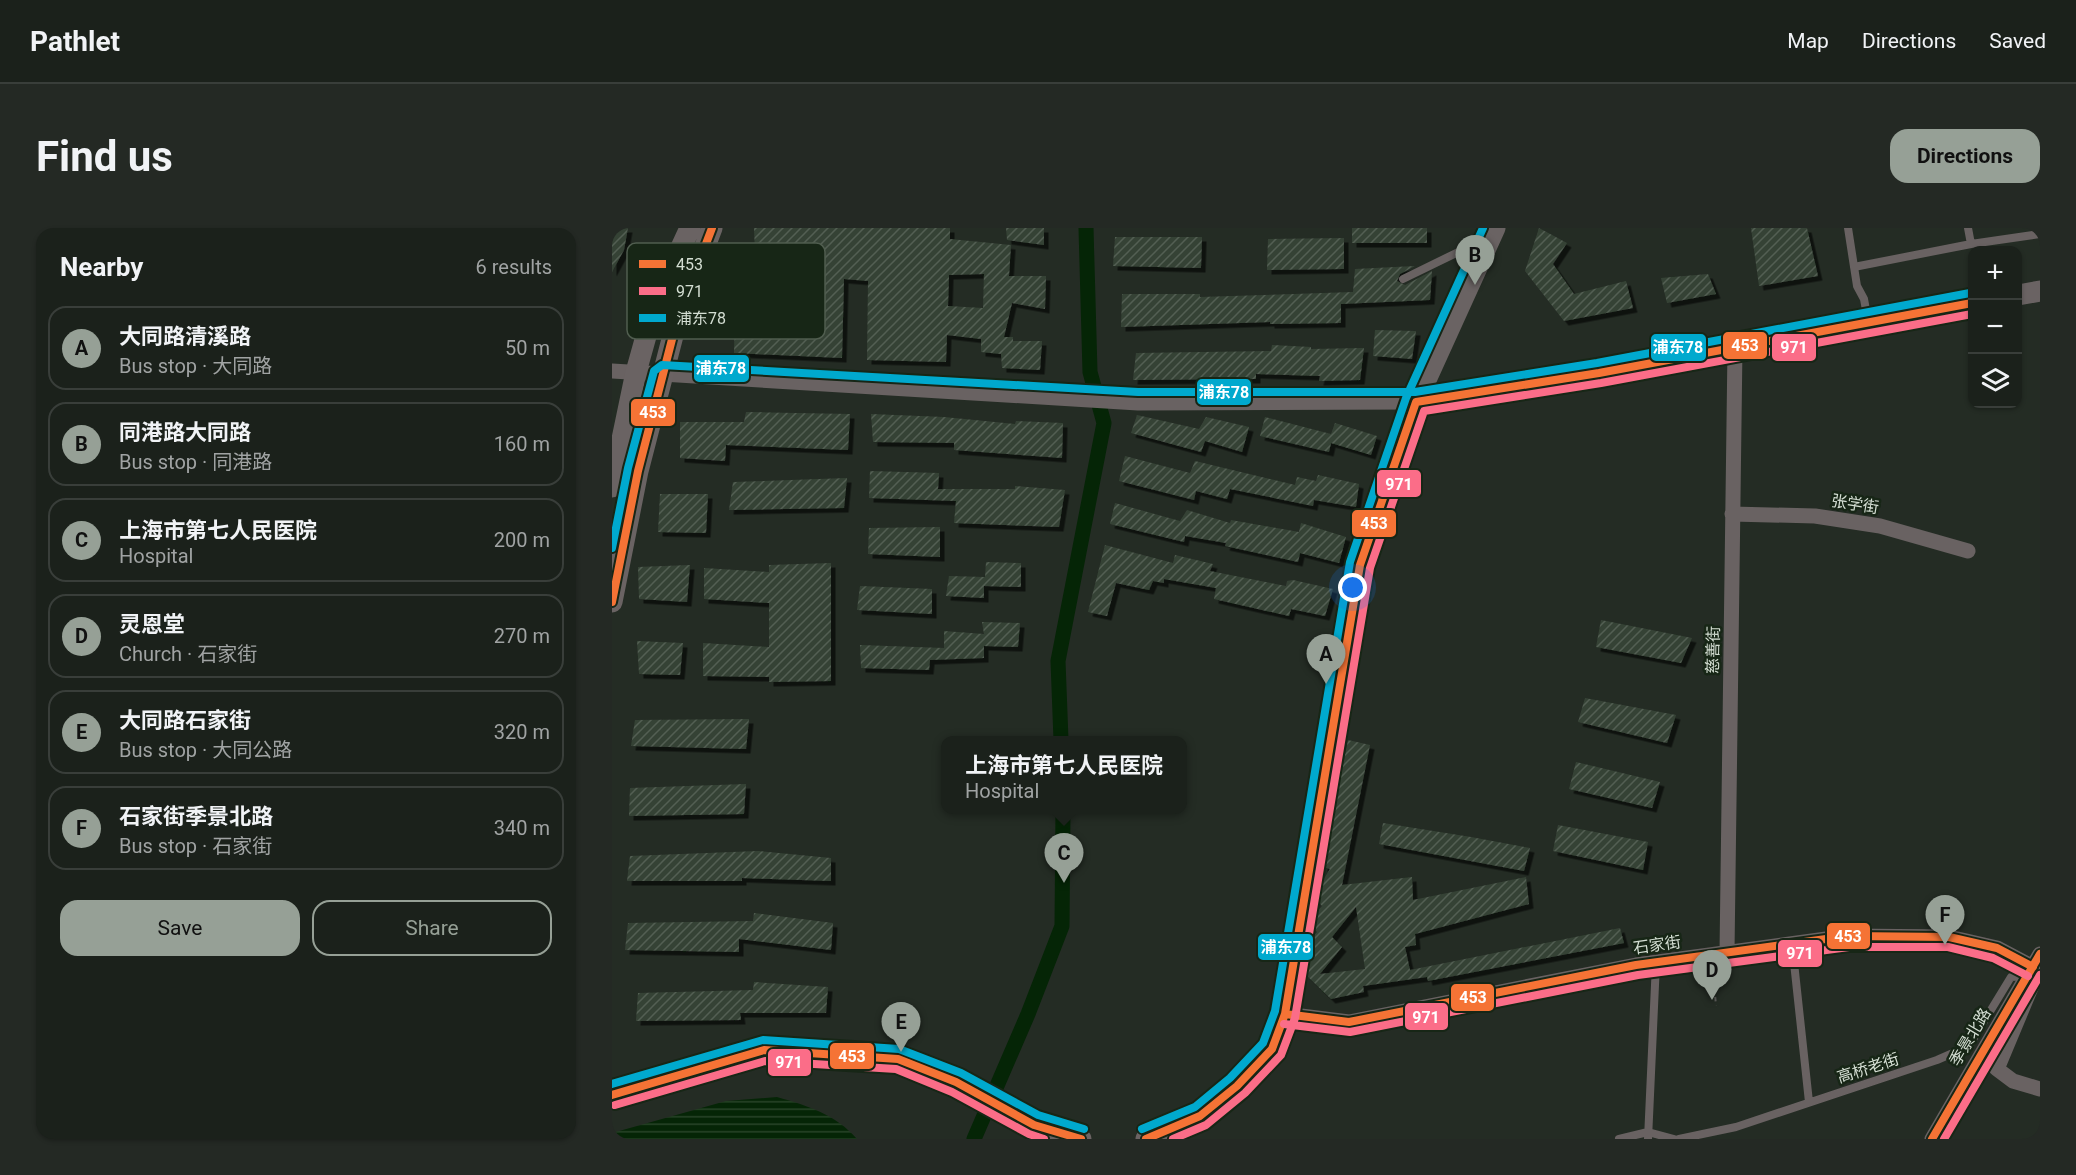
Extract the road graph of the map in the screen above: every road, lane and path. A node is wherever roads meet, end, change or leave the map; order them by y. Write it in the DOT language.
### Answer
graph roads {
  1 [pos="690,228"];
  2 [pos="712,228"];
  3 [pos="1848,228"];
  4 [pos="1968,228"];
  5 [pos="1497,231"];
  6 [pos="2040,234"];
  7 [pos="683,243"];
  8 [pos="706,243"];
  9 [pos="1971,244"];
  10 [pos="1854,267"];
  11 [pos="1403,279"];
  12 [pos="2040,291"];
  13 [pos="2022,294"];
  14 [pos="1968,304"];
  15 [pos="1868,322"];
  16 [pos="645,339"];
  17 [pos="673,339"];
  18 [pos="1735,347"];
  19 [pos="612,370"];
  20 [pos="636,372"];
  21 [pos="664,375"];
  22 [pos="1416,402"];
  23 [pos="612,487"];
  24 [pos="1732,514"];
  25 [pos="1968,551"];
  26 [pos="612,602"];
  27 [pos="1792,944"];
  28 [pos="1719,954"];
  29 [pos="1656,963"];
  30 [pos="2034,966"];
  31 [pos="1716,1006"];
  32 [pos="1285,1014"];
  33 [pos="2040,1089"];
  34 [pos="612,1095"];
  35 [pos="1809,1102"];
  36 [pos="1648,1135"];
  37 [pos="1081,1139"];
  38 [pos="1146,1139"];
  39 [pos="1619,1139"];
  40 [pos="1674,1139"];
  41 [pos="1679,1139"];
  42 [pos="1932,1139"];
  1 -- 7 [label="street"];
  2 -- 8 [label="street"];
  3 -- 10 [label="lane"];
  4 -- 9 [label="lane"];
  5 -- 11 [label="lane"];
  5 -- 22 [label="street"];
  6 -- 9 [label="lane"];
  9 -- 10 [label="lane"];
  10 -- 15 [label="lane"];
  12 -- 13 [label="street"];
  14 -- 15 [label="street"];
  15 -- 18 [label="street"];
  16 -- 20 [label="street"];
  17 -- 21 [label="street"];
  18 -- 22 [label="street"];
  18 -- 24 [label="street, 慈善街"];
  19 -- 20 [label="street"];
  20 -- 21 [label="street"];
  20 -- 23 [label="street"];
  21 -- 22 [label="street"];
  21 -- 26 [label="street"];
  22 -- 32 [label="street"];
  24 -- 25 [label="street, 张学街"];
  24 -- 28 [label="street, 慈善街"];
  27 -- 28 [label="street, 石家街"];
  27 -- 30 [label="street, 石家街"];
  27 -- 35 [label="lane"];
  28 -- 29 [label="street, 石家街"];
  28 -- 31 [label="path"];
  29 -- 32 [label="street, 石家街"];
  29 -- 36 [label="lane"];
  30 -- 33 [label="street"];
  30 -- 35 [label="lane, 高桥老街"];
  30 -- 42 [label="street, 季景北路"];
  32 -- 38 [label="street"];
  34 -- 37 [label="street"];
  35 -- 41 [label="lane, 高桥老街"];
  36 -- 39 [label="lane"];
  36 -- 40 [label="lane"];
}
